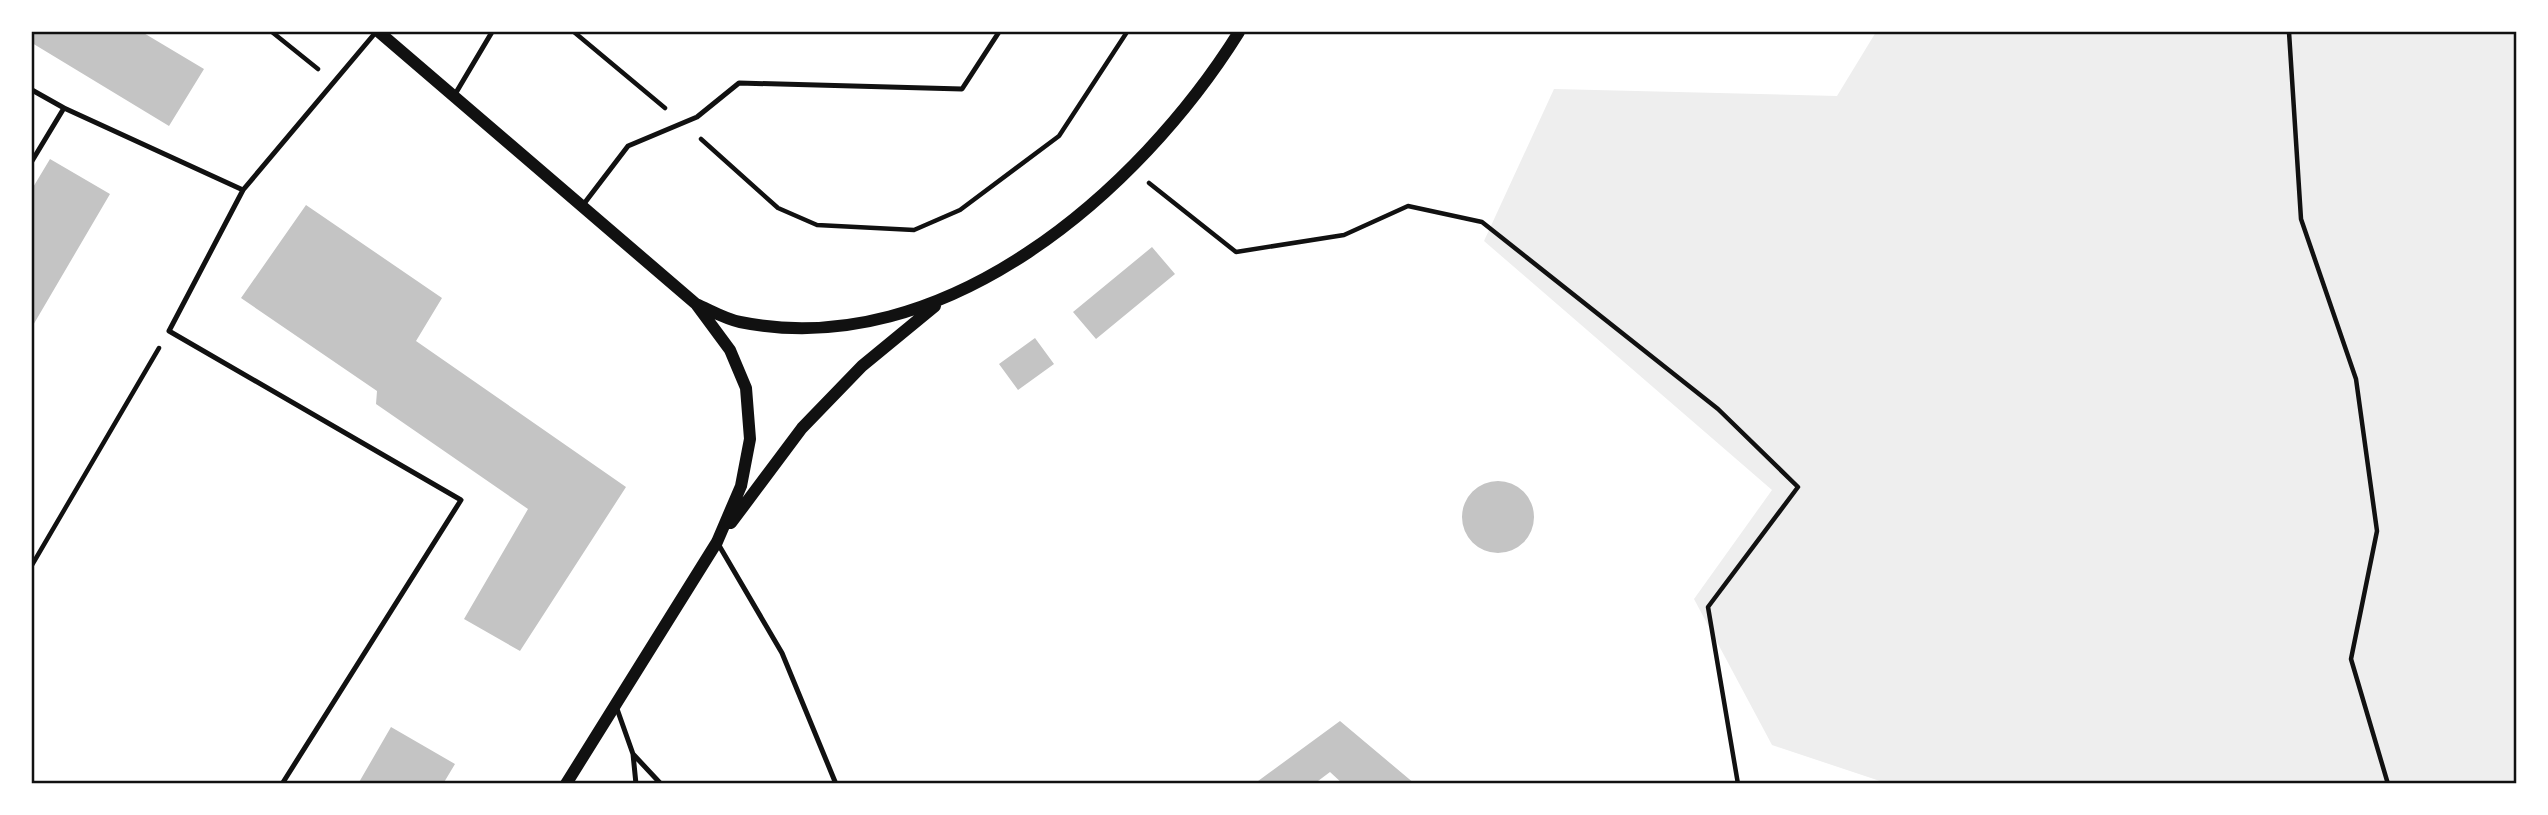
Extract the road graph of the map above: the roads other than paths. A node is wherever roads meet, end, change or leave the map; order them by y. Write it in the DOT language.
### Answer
graph roads {
  1 [pos="378,32"];
  2 [pos="492,32"];
  3 [pos="999,32"];
  4 [pos="1239,32"];
  5 [pos="32,90"];
  6 [pos="454,96"];
  7 [pos="64,108"];
  8 [pos="32,161"];
  9 [pos="243,190"];
  10 [pos="581,208"];
  11 [pos="941,301"];
  12 [pos="695,304"];
  13 [pos="717,542"];
  14 [pos="615,705"];
  15 [pos="633,754"];
  16 [pos="282,783"];
  17 [pos="566,783"];
  18 [pos="636,783"];
  19 [pos="661,783"];
  20 [pos="836,783"];
  1 -- 6 [label="street"];
  1 -- 9 [label="lane"];
  2 -- 6 [label="lane"];
  3 -- 10 [label="lane"];
  4 -- 11 [label="street"];
  5 -- 7 [label="lane"];
  6 -- 10 [label="street"];
  7 -- 8 [label="lane"];
  7 -- 9 [label="lane"];
  9 -- 16 [label="lane"];
  10 -- 12 [label="street"];
  11 -- 12 [label="street"];
  11 -- 13 [label="street"];
  12 -- 13 [label="street"];
  13 -- 14 [label="street"];
  13 -- 20 [label="lane"];
  14 -- 15 [label="lane"];
  14 -- 17 [label="street"];
  15 -- 18 [label="lane"];
  15 -- 19 [label="lane"];
}
